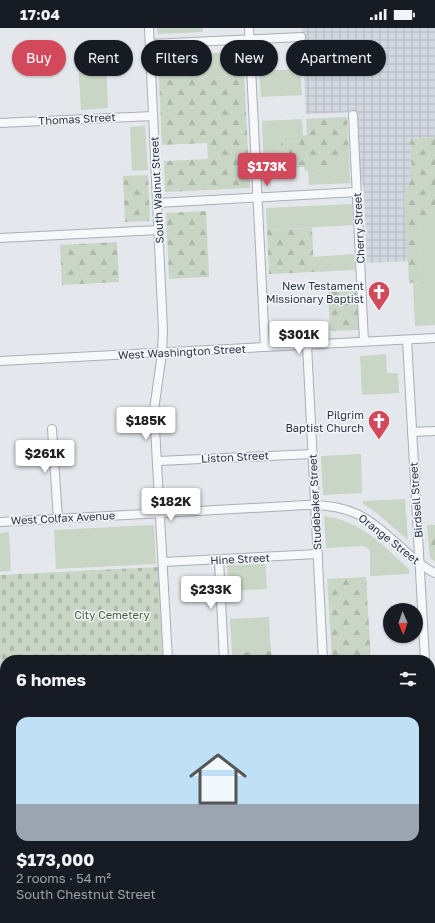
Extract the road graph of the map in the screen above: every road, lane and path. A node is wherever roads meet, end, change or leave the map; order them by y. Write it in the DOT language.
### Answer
graph roads {
  1 [pos="149,28"];
  2 [pos="249,28"];
  3 [pos="301,37"];
  4 [pos="150,40"];
  5 [pos="250,40"];
  6 [pos="151,76"];
  7 [pos="252,76"];
  8 [pos="353,115"];
  9 [pos="153,116"];
  10 [pos="0,123"];
  11 [pos="356,192"];
  12 [pos="258,198"];
  13 [pos="157,203"];
  14 [pos="159,230"];
  15 [pos="0,238"];
  16 [pos="435,338"];
  17 [pos="407,340"];
  18 [pos="364,342"];
  19 [pos="307,345"];
  20 [pos="265,347"];
  21 [pos="162,353"];
  22 [pos="0,361"];
  23 [pos="52,429"];
  24 [pos="435,431"];
  25 [pos="412,432"];
  26 [pos="312,454"];
  27 [pos="158,461"];
  28 [pos="315,505"];
  29 [pos="342,508"];
  30 [pos="160,513"];
  31 [pos="58,518"];
  32 [pos="0,522"];
  33 [pos="318,554"];
  34 [pos="219,560"];
  35 [pos="163,562"];
  36 [pos="420,563"];
  37 [pos="435,573"];
  38 [pos="168,655"];
  39 [pos="224,655"];
  40 [pos="324,655"];
  41 [pos="425,655"];
  1 -- 4 [label="street, South Walnut Street"];
  2 -- 5 [label="street"];
  3 -- 5 [label="street"];
  6 -- 9 [label="street, South Walnut Street"];
  7 -- 12 [label="street"];
  8 -- 11 [label="street, Cherry Street"];
  9 -- 10 [label="street, Thomas Street"];
  9 -- 13 [label="street, South Walnut Street"];
  11 -- 12 [label="street"];
  11 -- 18 [label="street, Cherry Street"];
  12 -- 13 [label="street"];
  12 -- 20 [label="street"];
  13 -- 14 [label="street, South Walnut Street"];
  14 -- 15 [label="street"];
  14 -- 21 [label="street, South Walnut Street"];
  16 -- 17 [label="street, West Washington Street"];
  17 -- 18 [label="street, West Washington Street"];
  17 -- 25 [label="street, Birdsell Street"];
  18 -- 19 [label="street, West Washington Street"];
  19 -- 20 [label="street, West Washington Street"];
  19 -- 26 [label="street, Studebaker Street"];
  20 -- 21 [label="street, West Washington Street"];
  21 -- 22 [label="street, West Washington Street"];
  21 -- 27 [label="street, South Walnut Street"];
  23 -- 31 [label="street"];
  24 -- 25 [label="street"];
  25 -- 36 [label="street, Birdsell Street"];
  26 -- 27 [label="street, Liston Street"];
  26 -- 28 [label="street, Studebaker Street"];
  27 -- 30 [label="street, South Walnut Street"];
  28 -- 29 [label="street, West Colfax Avenue"];
  28 -- 30 [label="street, West Colfax Avenue"];
  28 -- 33 [label="street, Studebaker Street"];
  29 -- 36 [label="street, Orange Street"];
  30 -- 31 [label="street, West Colfax Avenue"];
  30 -- 35 [label="street, South Walnut Street"];
  31 -- 32 [label="street, West Colfax Avenue"];
  33 -- 34 [label="street, Hine Street"];
  33 -- 40 [label="street, Studebaker Street"];
  34 -- 35 [label="street, Hine Street"];
  34 -- 39 [label="street"];
  35 -- 38 [label="street, South Walnut Street"];
  36 -- 37 [label="street, Orange Street"];
  36 -- 41 [label="street, Birdsell Street"];
}
